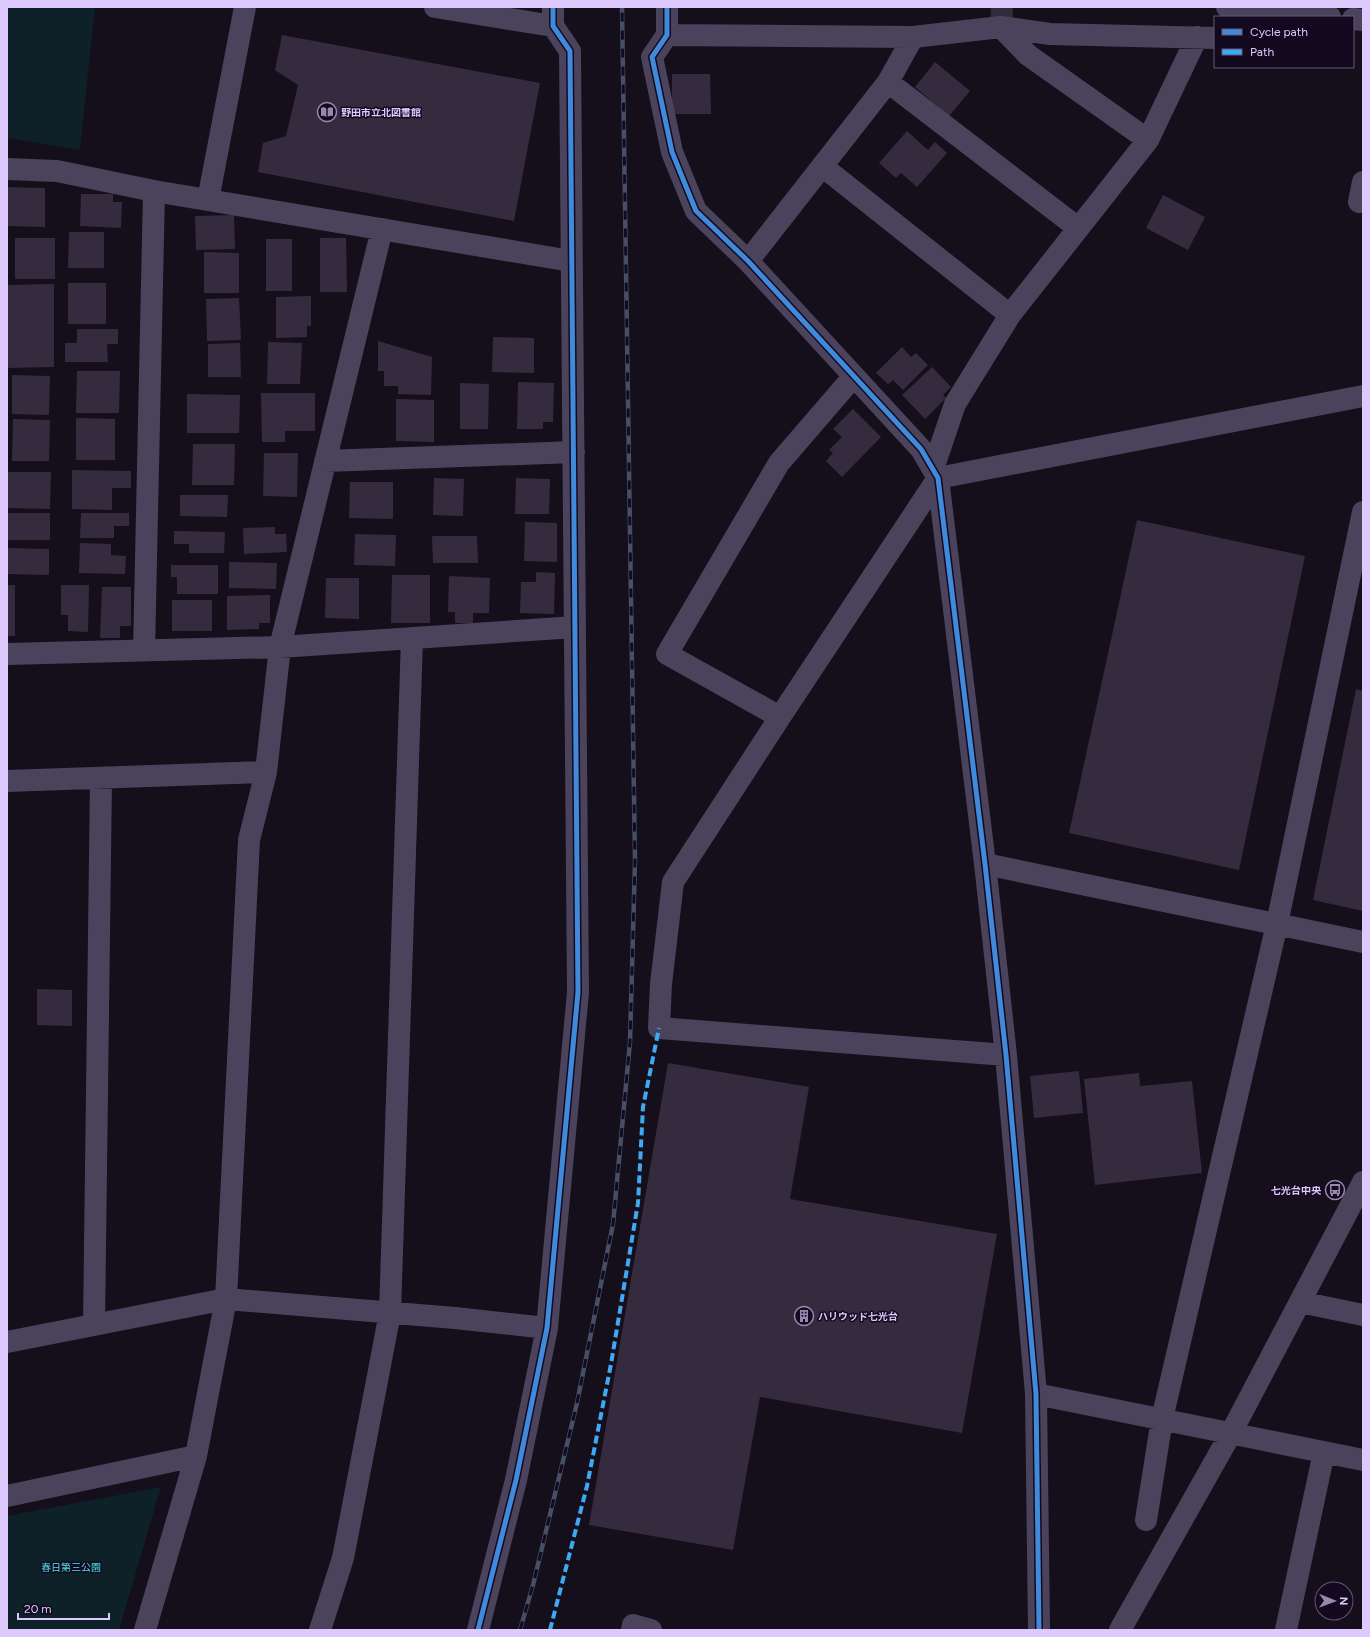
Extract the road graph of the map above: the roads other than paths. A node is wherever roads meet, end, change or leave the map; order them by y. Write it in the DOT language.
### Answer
graph roads {
  1 [pos="245,7"];
  2 [pos="436,7"];
  3 [pos="667,7"];
  4 [pos="1227,7"];
  5 [pos="553,16"];
  6 [pos="1320,16"];
  7 [pos="1001,27"];
  8 [pos="667,35"];
  9 [pos="913,36"];
  10 [pos="1206,38"];
  11 [pos="888,82"];
  12 [pos="1148,140"];
  13 [pos="822,166"];
  14 [pos="7,169"];
  15 [pos="154,191"];
  16 [pos="208,200"];
  17 [pos="1078,228"];
  18 [pos="382,229"];
  19 [pos="572,261"];
  20 [pos="748,262"];
  21 [pos="1010,316"];
  22 [pos="854,376"];
  23 [pos="1363,396"];
  24 [pos="574,452"];
  25 [pos="325,461"];
  26 [pos="936,474"];
  27 [pos="1363,512"];
  28 [pos="575,627"];
  29 [pos="412,638"];
  30 [pos="280,647"];
  31 [pos="144,651"];
  32 [pos="7,654"];
  33 [pos="780,717"];
  34 [pos="266,772"];
  35 [pos="101,778"];
  36 [pos="7,781"];
  37 [pos="986,864"];
  38 [pos="1277,924"];
  39 [pos="1363,942"];
  40 [pos="1006,1055"];
  41 [pos="1363,1182"];
  42 [pos="226,1299"];
  43 [pos="1300,1302"];
  44 [pos="390,1313"];
  45 [pos="1363,1316"];
  46 [pos="94,1325"];
  47 [pos="547,1328"];
  48 [pos="7,1342"];
  49 [pos="1036,1394"];
  50 [pos="1162,1419"];
  51 [pos="1231,1433"];
  52 [pos="1324,1452"];
  53 [pos="196,1456"];
  54 [pos="1363,1460"];
  55 [pos="7,1496"];
  56 [pos="1146,1520"];
  57 [pos="145,1630"];
  58 [pos="320,1630"];
  59 [pos="478,1630"];
  60 [pos="632,1630"];
  61 [pos="650,1630"];
  62 [pos="1039,1630"];
  63 [pos="1120,1630"];
  64 [pos="1286,1630"];
  1 -- 16 [label="street"];
  2 -- 5 [label="street"];
  3 -- 8 [label="street"];
  4 -- 6 [label="street"];
  5 -- 19 [label="street"];
  7 -- 9 [label="street"];
  7 -- 10 [label="street"];
  7 -- 12 [label="street"];
  8 -- 9 [label="street"];
  8 -- 20 [label="street"];
  9 -- 11 [label="street"];
  10 -- 12 [label="street"];
  11 -- 13 [label="street"];
  11 -- 17 [label="street"];
  12 -- 17 [label="street"];
  13 -- 20 [label="street"];
  13 -- 21 [label="street"];
  14 -- 15 [label="street"];
  15 -- 16 [label="street"];
  15 -- 31 [label="street"];
  16 -- 18 [label="street"];
  17 -- 21 [label="street"];
  18 -- 19 [label="street"];
  18 -- 25 [label="street"];
  19 -- 24 [label="street"];
  20 -- 22 [label="street"];
  21 -- 26 [label="street"];
  22 -- 26 [label="street"];
  22 -- 33 [label="street"];
  23 -- 26 [label="street"];
  24 -- 25 [label="street"];
  24 -- 28 [label="street"];
  25 -- 30 [label="street"];
  26 -- 33 [label="street"];
  26 -- 37 [label="street"];
  27 -- 38 [label="street"];
  28 -- 29 [label="street"];
  28 -- 47 [label="street"];
  29 -- 30 [label="street"];
  29 -- 44 [label="street"];
  30 -- 31 [label="street"];
  30 -- 34 [label="street"];
  31 -- 32 [label="street"];
  33 -- 40 [label="street"];
  34 -- 35 [label="street"];
  34 -- 42 [label="street"];
  35 -- 36 [label="street"];
  35 -- 46 [label="street"];
  37 -- 38 [label="street"];
  37 -- 40 [label="street"];
  38 -- 39 [label="street"];
  38 -- 50 [label="street"];
  40 -- 49 [label="street"];
  41 -- 43 [label="street"];
  42 -- 44 [label="street"];
  42 -- 46 [label="street"];
  42 -- 53 [label="street"];
  43 -- 45 [label="street"];
  43 -- 51 [label="street"];
  44 -- 47 [label="street"];
  44 -- 58 [label="street"];
  46 -- 48 [label="street"];
  47 -- 59 [label="street"];
  49 -- 50 [label="street"];
  49 -- 62 [label="street"];
  50 -- 51 [label="street"];
  50 -- 56 [label="street"];
  51 -- 52 [label="street"];
  51 -- 63 [label="street"];
  52 -- 54 [label="street"];
  52 -- 64 [label="street"];
  53 -- 55 [label="street"];
  53 -- 57 [label="street"];
  60 -- 61 [label="street"];
}
